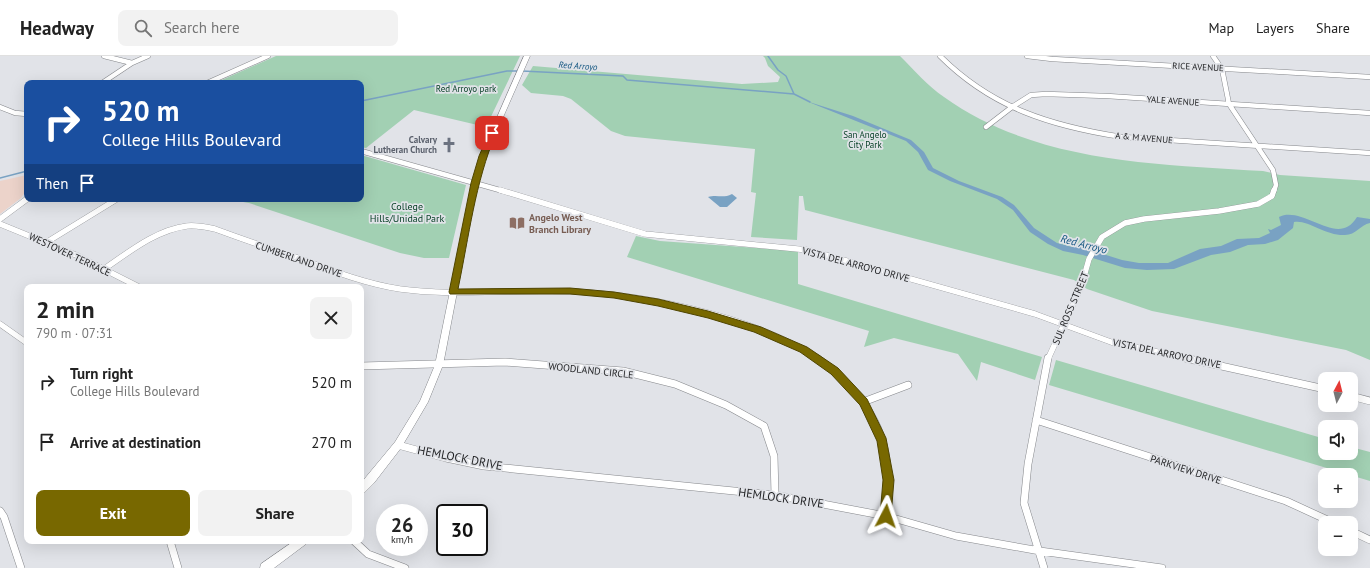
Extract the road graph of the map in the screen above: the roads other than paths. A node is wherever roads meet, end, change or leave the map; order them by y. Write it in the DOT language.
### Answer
graph roads {
  1 [pos="104,56"];
  2 [pos="148,56"];
  3 [pos="268,56"];
  4 [pos="527,56"];
  5 [pos="940,56"];
  6 [pos="1027,56"];
  7 [pos="1213,56"];
  8 [pos="132,63"];
  9 [pos="1222,69"];
  10 [pos="1370,77"];
  11 [pos="106,80"];
  12 [pos="214,80"];
  13 [pos="1229,104"];
  14 [pos="0,107"];
  15 [pos="1012,107"];
  16 [pos="1370,113"];
  17 [pos="24,114"];
  18 [pos="986,127"];
  19 [pos="1256,146"];
  20 [pos="364,152"];
  21 [pos="1370,153"];
  22 [pos="475,183"];
  23 [pos="24,201"];
  24 [pos="112,202"];
  25 [pos="0,219"];
  26 [pos="0,224"];
  27 [pos="47,242"];
  28 [pos="104,269"];
  29 [pos="133,284"];
  30 [pos="453,292"];
  31 [pos="0,324"];
  32 [pos="1063,324"];
  33 [pos="24,341"];
  34 [pos="439,365"];
  35 [pos="364,366"];
  36 [pos="908,385"];
  37 [pos="1318,387"];
  38 [pos="1358,398"];
  39 [pos="1370,401"];
  40 [pos="863,402"];
  41 [pos="1036,420"];
  42 [pos="398,445"];
  43 [pos="364,486"];
  44 [pos="774,495"];
  45 [pos="0,511"];
  46 [pos="886,516"];
  47 [pos="1319,516"];
  48 [pos="1358,534"];
  49 [pos="1370,540"];
  50 [pos="171,544"];
  51 [pos="298,544"];
  52 [pos="357,544"];
  53 [pos="1040,551"];
  54 [pos="21,568"];
  55 [pos="178,568"];
  56 [pos="265,568"];
  57 [pos="405,568"];
  58 [pos="1044,568"];
  59 [pos="1162,568"];
  1 -- 8 [label="street"];
  2 -- 8 [label="street"];
  3 -- 12 [label="street"];
  4 -- 22 [label="street"];
  5 -- 15 [label="street, A & M AVENUE"];
  6 -- 9 [label="street, RICE AVENUE"];
  7 -- 9 [label="street, SUL ROSS STREET"];
  8 -- 11 [label="street"];
  9 -- 10 [label="street, RICE AVENUE"];
  9 -- 13 [label="street, SUL ROSS STREET"];
  13 -- 15 [label="street, YALE AVENUE"];
  13 -- 16 [label="street, YALE AVENUE"];
  13 -- 19 [label="street, SUL ROSS STREET"];
  14 -- 17 [label="street"];
  15 -- 18 [label="street, YALE AVENUE"];
  15 -- 19 [label="street, A & M AVENUE"];
  19 -- 21 [label="street, A & M AVENUE"];
  19 -- 32 [label="street, SUL ROSS STREET"];
  20 -- 22 [label="street, VISTA DEL ARROYO DRIVE"];
  22 -- 30 [label="street"];
  22 -- 32 [label="street, VISTA DEL ARROYO DRIVE"];
  23 -- 25 [label="street"];
  24 -- 27 [label="street"];
  26 -- 27 [label="street, WESTOVER TERRACE"];
  27 -- 28 [label="street, WESTOVER TERRACE"];
  28 -- 29 [label="street, WESTOVER TERRACE"];
  28 -- 30 [label="street, CUMBERLAND DRIVE"];
  30 -- 34 [label="street"];
  30 -- 40 [label="street, CUMBERLAND DRIVE"];
  31 -- 33 [label="street"];
  32 -- 37 [label="street, VISTA DEL ARROYO DRIVE"];
  32 -- 41 [label="street, SUL ROSS STREET"];
  34 -- 35 [label="street, WOODLAND CIRCLE"];
  34 -- 42 [label="street"];
  34 -- 44 [label="street, WOODLAND CIRCLE"];
  36 -- 40 [label="street"];
  38 -- 39 [label="street"];
  40 -- 46 [label="street, CUMBERLAND DRIVE"];
  41 -- 47 [label="street, PARKVIEW DRIVE"];
  41 -- 53 [label="street, SUL ROSS STREET"];
  42 -- 43 [label="street"];
  42 -- 44 [label="street, HEMLOCK DRIVE"];
  44 -- 46 [label="street, HEMLOCK DRIVE"];
  45 -- 54 [label="street"];
  46 -- 53 [label="street, HEMLOCK DRIVE"];
  48 -- 49 [label="street"];
  50 -- 55 [label="street"];
  51 -- 56 [label="street"];
  52 -- 57 [label="street"];
  53 -- 58 [label="street, SUL ROSS STREET"];
  53 -- 59 [label="street, HEMLOCK DRIVE"];
}
